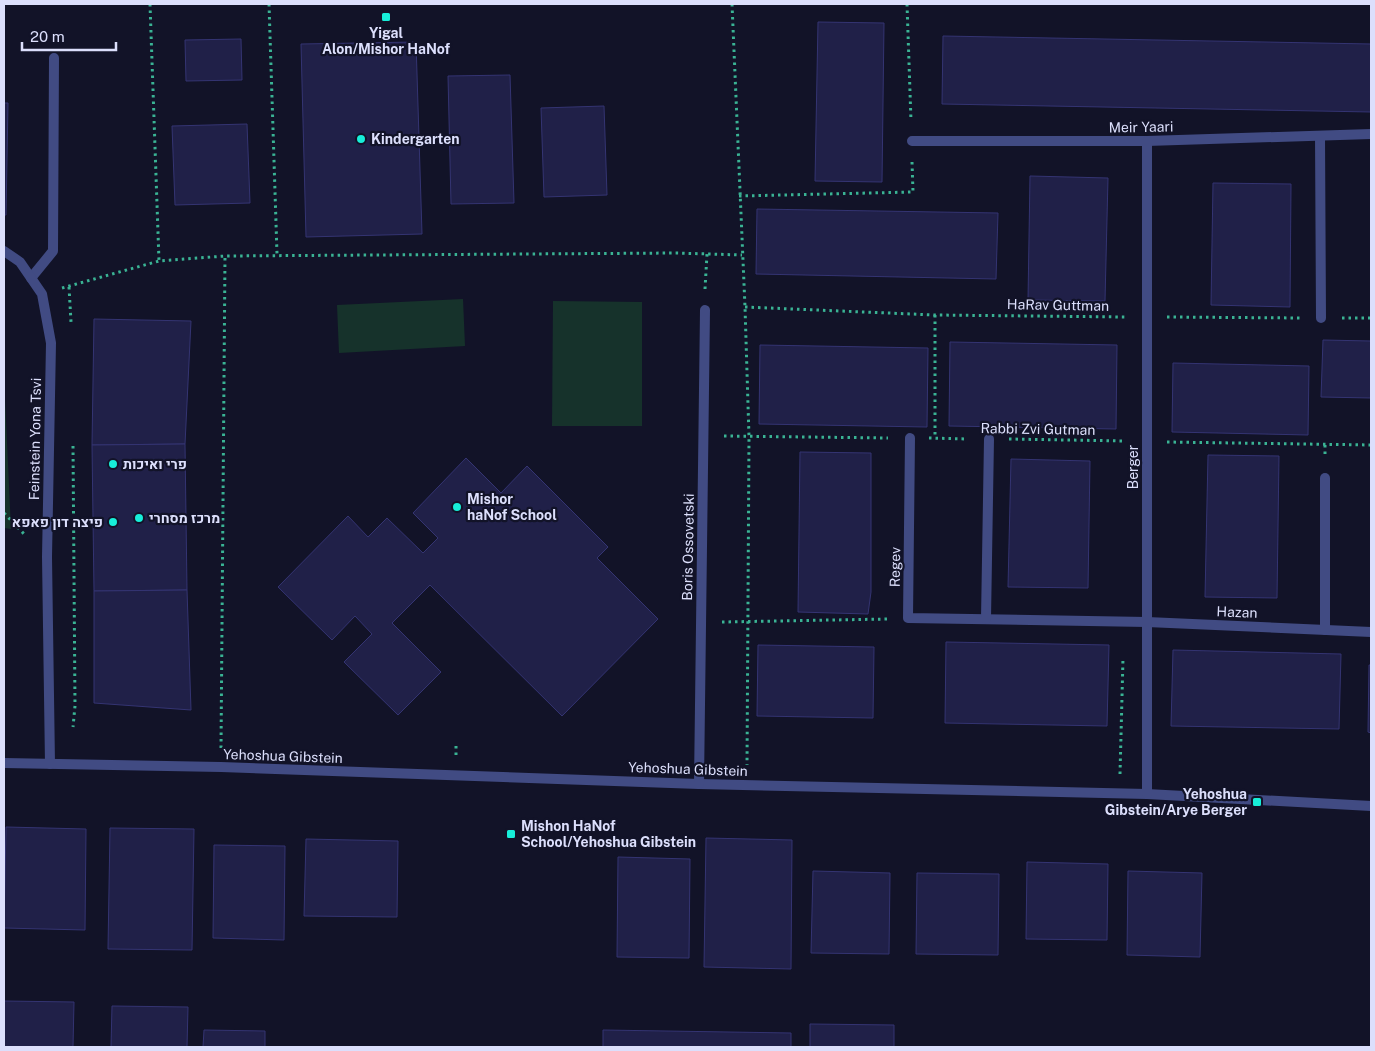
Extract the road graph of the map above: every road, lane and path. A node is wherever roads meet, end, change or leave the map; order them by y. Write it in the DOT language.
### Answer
graph roads {
  1 [pos="150,4"];
  2 [pos="269,4"];
  3 [pos="732,4"];
  4 [pos="907,4"];
  5 [pos="54,58"];
  6 [pos="1371,134"];
  7 [pos="1320,136"];
  8 [pos="1147,141"];
  9 [pos="912,142"];
  10 [pos="739,196"];
  11 [pos="4,250"];
  12 [pos="277,254"];
  13 [pos="707,254"];
  14 [pos="742,255"];
  15 [pos="225,256"];
  16 [pos="158,261"];
  17 [pos="31,278"];
  18 [pos="69,286"];
  19 [pos="42,294"];
  20 [pos="745,307"];
  21 [pos="705,310"];
  22 [pos="935,315"];
  23 [pos="1147,317"];
  24 [pos="1321,318"];
  25 [pos="1371,318"];
  26 [pos="71,326"];
  27 [pos="704,435"];
  28 [pos="749,437"];
  29 [pos="910,438"];
  30 [pos="935,438"];
  31 [pos="989,439"];
  32 [pos="1147,441"];
  33 [pos="1371,445"];
  34 [pos="73,446"];
  35 [pos="1325,478"];
  36 [pos="908,618"];
  37 [pos="986,619"];
  38 [pos="701,621"];
  39 [pos="748,622"];
  40 [pos="1125,622"];
  41 [pos="1147,622"];
  42 [pos="1325,630"];
  43 [pos="1371,632"];
  44 [pos="75,706"];
  45 [pos="4,763"];
  46 [pos="50,764"];
  47 [pos="221,767"];
  48 [pos="699,784"];
  49 [pos="747,785"];
  50 [pos="1119,794"];
  51 [pos="1147,794"];
  52 [pos="1371,806"];
  1 -- 16 [label="path"];
  2 -- 12 [label="path"];
  3 -- 10 [label="path"];
  4 -- 9 [label="path"];
  5 -- 17 [label="street"];
  6 -- 7 [label="street, Meir Yaari"];
  7 -- 8 [label="street, Meir Yaari"];
  7 -- 24 [label="street"];
  8 -- 9 [label="street, Meir Yaari"];
  8 -- 23 [label="street, Berger"];
  9 -- 10 [label="path"];
  10 -- 14 [label="path"];
  11 -- 17 [label="street, Feinstein Yona Tsvi"];
  12 -- 13 [label="path"];
  12 -- 15 [label="path"];
  13 -- 14 [label="path"];
  13 -- 21 [label="path"];
  14 -- 20 [label="path"];
  15 -- 16 [label="path"];
  15 -- 47 [label="path"];
  16 -- 18 [label="path"];
  17 -- 19 [label="street, Feinstein Yona Tsvi"];
  18 -- 19 [label="path"];
  18 -- 26 [label="path"];
  19 -- 46 [label="street, Feinstein Yona Tsvi"];
  20 -- 22 [label="path, HaRav Guttman"];
  20 -- 28 [label="path"];
  21 -- 27 [label="street, Boris Ossovetski"];
  22 -- 23 [label="path, HaRav Guttman"];
  22 -- 30 [label="path"];
  23 -- 24 [label="path, HaRav Guttman"];
  23 -- 32 [label="street, Berger"];
  24 -- 25 [label="path, HaRav Guttman"];
  27 -- 28 [label="path, Rabbi Zvi Gutman"];
  27 -- 38 [label="street, Boris Ossovetski"];
  28 -- 29 [label="path, Rabbi Zvi Gutman"];
  28 -- 39 [label="path"];
  29 -- 30 [label="path, Rabbi Zvi Gutman"];
  29 -- 36 [label="street, Regev"];
  30 -- 31 [label="path, Rabbi Zvi Gutman"];
  31 -- 32 [label="path, Rabbi Zvi Gutman"];
  31 -- 37 [label="street"];
  32 -- 33 [label="path, Rabbi Zvi Gutman"];
  32 -- 41 [label="street, Berger"];
  34 -- 44 [label="path"];
  35 -- 42 [label="street"];
  36 -- 37 [label="street"];
  36 -- 39 [label="path"];
  37 -- 40 [label="street"];
  38 -- 39 [label="path"];
  38 -- 48 [label="street, Boris Ossovetski"];
  39 -- 49 [label="path"];
  40 -- 41 [label="street"];
  40 -- 50 [label="path"];
  41 -- 42 [label="street, Hazan"];
  41 -- 51 [label="street, Berger"];
  42 -- 43 [label="street, Hazan"];
  45 -- 46 [label="street, Yehoshua Gibstein"];
  46 -- 47 [label="street, Yehoshua Gibstein"];
  47 -- 48 [label="street, Yehoshua Gibstein"];
  48 -- 49 [label="street, Yehoshua Gibstein"];
  49 -- 50 [label="street, Yehoshua Gibstein"];
  50 -- 51 [label="street, Yehoshua Gibstein"];
  51 -- 52 [label="street, Yehoshua Gibstein"];
}
